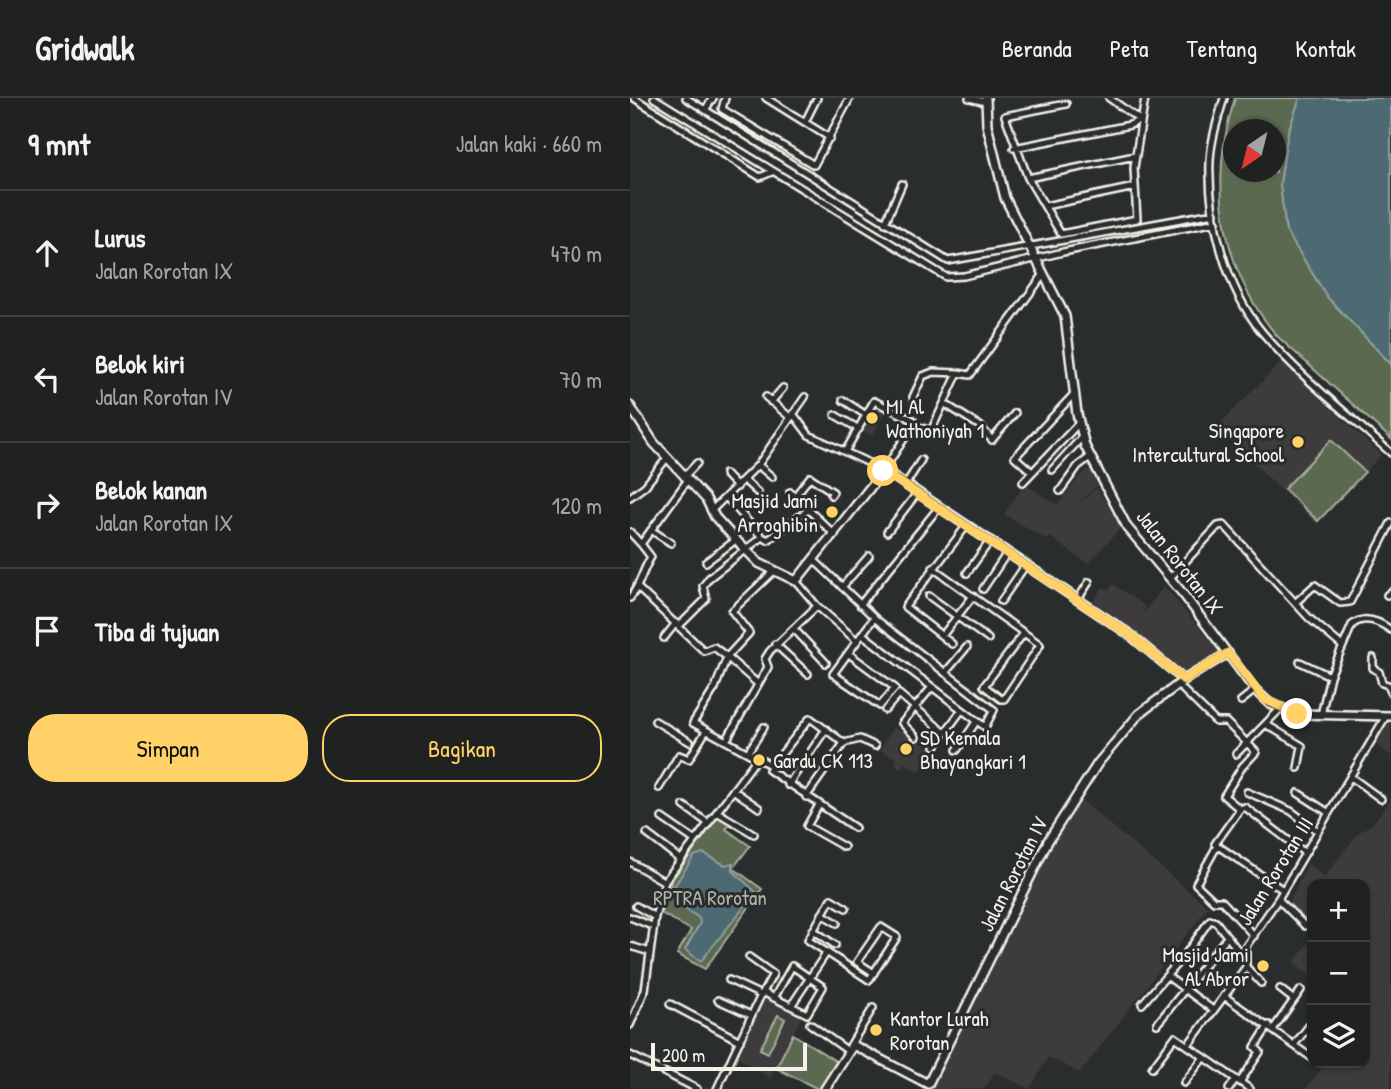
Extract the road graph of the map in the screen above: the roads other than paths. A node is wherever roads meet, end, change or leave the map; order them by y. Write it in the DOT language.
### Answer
graph roads {
  1 [pos="634,98"];
  2 [pos="653,98"];
  3 [pos="686,98"];
  4 [pos="713,98"];
  5 [pos="725,98"];
  6 [pos="766,98"];
  7 [pos="783,98"];
  8 [pos="817,98"];
  9 [pos="850,98"];
  10 [pos="969,98"];
  11 [pos="1109,98"];
  12 [pos="1145,98"];
  13 [pos="1224,98"];
  14 [pos="985,101"];
  15 [pos="1066,104"];
  16 [pos="779,106"];
  17 [pos="705,110"];
  18 [pos="804,122"];
  19 [pos="701,128"];
  20 [pos="696,137"];
  21 [pos="830,138"];
  22 [pos="1014,148"];
  23 [pos="1135,156"];
  24 [pos="772,172"];
  25 [pos="1028,178"];
  26 [pos="902,184"];
  27 [pos="1135,187"];
  28 [pos="1045,206"];
  29 [pos="1214,213"];
  30 [pos="1216,222"];
  31 [pos="886,223"];
  32 [pos="1060,243"];
  33 [pos="1027,246"];
  34 [pos="1063,252"];
  35 [pos="948,261"];
  36 [pos="1035,261"];
  37 [pos="946,277"];
  38 [pos="1041,277"];
  39 [pos="958,373"];
  40 [pos="783,388"];
  41 [pos="1073,394"];
  42 [pos="806,397"];
  43 [pos="913,397"];
  44 [pos="843,400"];
  45 [pos="945,404"];
  46 [pos="630,406"];
  47 [pos="1015,413"];
  48 [pos="835,415"];
  49 [pos="866,415"];
  50 [pos="792,417"];
  51 [pos="633,421"];
  52 [pos="1079,423"];
  53 [pos="913,425"];
  54 [pos="859,429"];
  55 [pos="1083,437"];
  56 [pos="846,450"];
  57 [pos="1391,453"];
  58 [pos="1090,457"];
  59 [pos="667,458"];
  60 [pos="921,460"];
  61 [pos="697,463"];
  62 [pos="758,465"];
  63 [pos="884,470"];
  64 [pos="1052,470"];
  65 [pos="1032,472"];
  66 [pos="725,474"];
  67 [pos="772,477"];
  68 [pos="685,479"];
  69 [pos="744,480"];
  70 [pos="1023,482"];
  71 [pos="906,484"];
  72 [pos="737,487"];
  73 [pos="1060,491"];
  74 [pos="918,492"];
  75 [pos="758,493"];
  76 [pos="831,495"];
  77 [pos="630,497"];
  78 [pos="727,498"];
  79 [pos="939,507"];
  80 [pos="712,510"];
  81 [pos="808,510"];
  82 [pos="1391,523"];
  83 [pos="967,525"];
  84 [pos="651,530"];
  85 [pos="630,532"];
  86 [pos="887,532"];
  87 [pos="835,535"];
  88 [pos="762,537"];
  89 [pos="736,540"];
  90 [pos="990,541"];
  91 [pos="671,543"];
  92 [pos="641,544"];
  93 [pos="745,549"];
  94 [pos="1007,553"];
  95 [pos="869,556"];
  96 [pos="814,560"];
  97 [pos="706,562"];
  98 [pos="1026,566"];
  99 [pos="933,568"];
  100 [pos="773,572"];
  101 [pos="967,573"];
  102 [pos="1170,578"];
  103 [pos="796,581"];
  104 [pos="1089,582"];
  105 [pos="842,587"];
  106 [pos="638,588"];
  107 [pos="982,589"];
  108 [pos="929,596"];
  109 [pos="973,596"];
  110 [pos="630,598"];
  111 [pos="1078,599"];
  112 [pos="1001,601"];
  113 [pos="1296,602"];
  114 [pos="860,605"];
  115 [pos="817,606"];
  116 [pos="872,616"];
  117 [pos="957,618"];
  118 [pos="678,624"];
  119 [pos="794,629"];
  120 [pos="1391,630"];
  121 [pos="1024,633"];
  122 [pos="862,634"];
  123 [pos="942,636"];
  124 [pos="664,638"];
  125 [pos="988,639"];
  126 [pos="857,641"];
  127 [pos="952,644"];
  128 [pos="775,645"];
  129 [pos="1341,645"];
  130 [pos="967,647"];
  131 [pos="1228,653"];
  132 [pos="849,654"];
  133 [pos="727,657"];
  134 [pos="1373,658"];
  135 [pos="1300,662"];
  136 [pos="826,663"];
  137 [pos="945,673"];
  138 [pos="808,674"];
  139 [pos="1330,676"];
  140 [pos="1181,682"];
  141 [pos="758,684"];
  142 [pos="932,687"];
  143 [pos="1255,691"];
  144 [pos="1391,692"];
  145 [pos="1241,701"];
  146 [pos="916,707"];
  147 [pos="1280,709"];
  148 [pos="884,710"];
  149 [pos="961,711"];
  150 [pos="1321,715"];
  151 [pos="1388,716"];
  152 [pos="655,721"];
  153 [pos="976,722"];
  154 [pos="692,723"];
  155 [pos="1268,725"];
  156 [pos="764,727"];
  157 [pos="826,729"];
  158 [pos="706,731"];
  159 [pos="945,733"];
  160 [pos="683,737"];
  161 [pos="916,737"];
  162 [pos="726,741"];
  163 [pos="690,742"];
  164 [pos="844,743"];
  165 [pos="1250,743"];
  166 [pos="876,746"];
  167 [pos="935,746"];
  168 [pos="957,750"];
  169 [pos="748,751"];
  170 [pos="1236,754"];
  171 [pos="758,757"];
  172 [pos="772,766"];
  173 [pos="1298,768"];
  174 [pos="1350,777"];
  175 [pos="788,785"];
  176 [pos="659,788"];
  177 [pos="733,790"];
  178 [pos="1247,792"];
  179 [pos="1298,793"];
  180 [pos="806,797"];
  181 [pos="1381,799"];
  182 [pos="819,805"];
  183 [pos="684,806"];
  184 [pos="759,808"];
  185 [pos="1240,809"];
  186 [pos="718,812"];
  187 [pos="1329,813"];
  188 [pos="662,818"];
  189 [pos="708,823"];
  190 [pos="855,828"];
  191 [pos="1318,831"];
  192 [pos="647,834"];
  193 [pos="754,834"];
  194 [pos="694,840"];
  195 [pos="1217,846"];
  196 [pos="844,847"];
  197 [pos="1306,853"];
  198 [pos="680,859"];
  199 [pos="630,862"];
  200 [pos="666,880"];
  201 [pos="1283,890"];
  202 [pos="1278,899"];
  203 [pos="636,906"];
  204 [pos="846,908"];
  205 [pos="822,914"];
  206 [pos="630,917"];
  207 [pos="655,917"];
  208 [pos="837,923"];
  209 [pos="1305,926"];
  210 [pos="654,927"];
  211 [pos="813,930"];
  212 [pos="1254,936"];
  213 [pos="1227,937"];
  214 [pos="835,945"];
  215 [pos="630,946"];
  216 [pos="827,952"];
  217 [pos="650,953"];
  218 [pos="748,957"];
  219 [pos="1245,959"];
  220 [pos="1245,967"];
  221 [pos="874,973"];
  222 [pos="1167,976"];
  223 [pos="808,977"];
  224 [pos="729,980"];
  225 [pos="1261,984"];
  226 [pos="1185,989"];
  227 [pos="1280,989"];
  228 [pos="1301,990"];
  229 [pos="762,994"];
  230 [pos="1224,996"];
  231 [pos="774,998"];
  232 [pos="718,1000"];
  233 [pos="1294,1000"];
  234 [pos="670,1004"];
  235 [pos="1142,1004"];
  236 [pos="791,1006"];
  237 [pos="873,1008"];
  238 [pos="1213,1010"];
  239 [pos="751,1015"];
  240 [pos="810,1024"];
  241 [pos="1157,1024"];
  242 [pos="630,1025"];
  243 [pos="1271,1026"];
  244 [pos="1307,1028"];
  245 [pos="740,1041"];
  246 [pos="1188,1045"];
  247 [pos="1294,1045"];
  248 [pos="850,1047"];
  249 [pos="1307,1054"];
  250 [pos="630,1055"];
  251 [pos="1204,1057"];
  252 [pos="1152,1068"];
  253 [pos="1238,1080"];
  254 [pos="1184,1083"];
  255 [pos="927,1086"];
  256 [pos="697,1089"];
  257 [pos="717,1089"];
  258 [pos="825,1089"];
  259 [pos="1229,1089"];
  260 [pos="1250,1089"];
  1 -- 20 [label="street"];
  2 -- 19 [label="street"];
  3 -- 17 [label="street"];
  4 -- 17 [label="street"];
  5 -- 21 [label="street"];
  6 -- 16 [label="street"];
  7 -- 16 [label="street"];
  8 -- 18 [label="street"];
  9 -- 21 [label="street"];
  10 -- 14 [label="street"];
  11 -- 22 [label="street"];
  12 -- 23 [label="street"];
  13 -- 29 [label="street"];
  14 -- 33 [label="street"];
  15 -- 22 [label="street"];
  16 -- 18 [label="street"];
  17 -- 31 [label="street"];
  18 -- 21 [label="street"];
  19 -- 20 [label="street"];
  19 -- 24 [label="street"];
  20 -- 24 [label="street"];
  22 -- 25 [label="street"];
  23 -- 25 [label="street"];
  23 -- 27 [label="street"];
  24 -- 37 [label="street"];
  25 -- 28 [label="street"];
  26 -- 31 [label="street"];
  27 -- 28 [label="street"];
  27 -- 28 [label="street"];
  29 -- 30 [label="street"];
  29 -- 32 [label="street"];
  30 -- 34 [label="street"];
  30 -- 57 [label="street"];
  31 -- 35 [label="street"];
  32 -- 33 [label="street"];
  32 -- 34 [label="street"];
  33 -- 35 [label="street"];
  33 -- 36 [label="street"];
  34 -- 36 [label="street"];
  35 -- 37 [label="street"];
  36 -- 37 [label="street"];
  36 -- 38 [label="street"];
  38 -- 39 [label="street"];
  38 -- 41 [label="street, Jalan Rorotan IX"];
  39 -- 43 [label="street"];
  39 -- 45 [label="street"];
  40 -- 50 [label="street"];
  41 -- 52 [label="street, Jalan Rorotan IX"];
  41 -- 65 [label="street"];
  42 -- 50 [label="street"];
  44 -- 49 [label="street"];
  45 -- 47 [label="street"];
  45 -- 53 [label="street"];
  46 -- 51 [label="street"];
  48 -- 54 [label="street"];
  49 -- 53 [label="street"];
  49 -- 54 [label="street"];
  50 -- 56 [label="street"];
  50 -- 62 [label="street"];
  51 -- 59 [label="street"];
  52 -- 55 [label="street, Jalan Rorotan IX"];
  52 -- 65 [label="street"];
  53 -- 63 [label="street"];
  54 -- 56 [label="street"];
  55 -- 58 [label="street, Jalan Rorotan IX"];
  55 -- 64 [label="street"];
  56 -- 63 [label="street"];
  58 -- 73 [label="street"];
  58 -- 102 [label="street, Jalan Rorotan IX"];
  59 -- 68 [label="street"];
  59 -- 77 [label="street"];
  60 -- 71 [label="street"];
  61 -- 68 [label="street"];
  62 -- 67 [label="street"];
  62 -- 69 [label="street"];
  63 -- 71 [label="street"];
  63 -- 87 [label="street"];
  65 -- 70 [label="street"];
  66 -- 72 [label="street"];
  68 -- 80 [label="street"];
  68 -- 84 [label="street"];
  69 -- 72 [label="street"];
  69 -- 75 [label="street"];
  71 -- 74 [label="street"];
  72 -- 78 [label="street"];
  74 -- 79 [label="street"];
  74 -- 86 [label="street"];
  76 -- 81 [label="street"];
  78 -- 80 [label="street"];
  78 -- 88 [label="street"];
  79 -- 83 [label="street"];
  79 -- 114 [label="street"];
  80 -- 89 [label="street"];
  81 -- 87 [label="street"];
  81 -- 88 [label="street"];
  82 -- 113 [label="street"];
  83 -- 90 [label="street"];
  83 -- 99 [label="street"];
  84 -- 91 [label="street"];
  84 -- 92 [label="street"];
  85 -- 92 [label="street"];
  87 -- 96 [label="street"];
  88 -- 93 [label="street"];
  89 -- 93 [label="street"];
  89 -- 97 [label="street"];
  90 -- 94 [label="street"];
  90 -- 101 [label="street"];
  92 -- 106 [label="street"];
  93 -- 100 [label="street"];
  93 -- 118 [label="street"];
  94 -- 98 [label="street"];
  94 -- 107 [label="street"];
  95 -- 105 [label="street"];
  96 -- 103 [label="street"];
  96 -- 105 [label="street"];
  98 -- 111 [label="street"];
  98 -- 112 [label="street"];
  99 -- 109 [label="street"];
  99 -- 123 [label="street"];
  100 -- 103 [label="street"];
  100 -- 133 [label="street"];
  102 -- 113 [label="street"];
  102 -- 131 [label="street, Jalan Rorotan IX"];
  103 -- 115 [label="street"];
  104 -- 111 [label="street"];
  105 -- 114 [label="street"];
  106 -- 110 [label="street"];
  106 -- 118 [label="street"];
  108 -- 117 [label="street"];
  109 -- 117 [label="street"];
  109 -- 121 [label="street"];
  111 -- 140 [label="street"];
  113 -- 129 [label="street"];
  114 -- 116 [label="street"];
  115 -- 119 [label="street"];
  115 -- 126 [label="street"];
  116 -- 122 [label="street"];
  116 -- 137 [label="street"];
  117 -- 123 [label="street"];
  117 -- 125 [label="street"];
  118 -- 124 [label="street"];
  118 -- 133 [label="street"];
  119 -- 128 [label="street"];
  119 -- 136 [label="street"];
  120 -- 129 [label="street"];
  121 -- 121 [label="street"];
  122 -- 126 [label="street"];
  122 -- 142 [label="street"];
  123 -- 127 [label="street"];
  126 -- 132 [label="street"];
  128 -- 138 [label="street"];
  128 -- 141 [label="street"];
  129 -- 139 [label="street"];
  130 -- 137 [label="street"];
  131 -- 140 [label="street, Jalan Rorotan IV"];
  131 -- 143 [label="street, Jalan Rorotan IX"];
  132 -- 132 [label="street"];
  133 -- 141 [label="street"];
  133 -- 154 [label="street"];
  134 -- 144 [label="street"];
  135 -- 139 [label="street"];
  137 -- 153 [label="street"];
  139 -- 150 [label="street"];
  140 -- 165 [label="street"];
  140 -- 255 [label="street, Jalan Rorotan IV"];
  141 -- 162 [label="street"];
  142 -- 146 [label="street"];
  142 -- 149 [label="street"];
  143 -- 145 [label="street"];
  143 -- 147 [label="street, Jalan Rorotan IX"];
  146 -- 148 [label="street"];
  146 -- 159 [label="street"];
  146 -- 161 [label="street"];
  147 -- 150 [label="street, Jalan Rorotan IX"];
  147 -- 155 [label="street"];
  149 -- 153 [label="street"];
  149 -- 159 [label="street"];
  150 -- 151 [label="street, Jalan Rorotan IX"];
  151 -- 174 [label="street, Jalan Rorotan III"];
  152 -- 160 [label="street"];
  153 -- 168 [label="street"];
  154 -- 158 [label="street"];
  154 -- 160 [label="street"];
  155 -- 165 [label="street"];
  155 -- 173 [label="street"];
  156 -- 169 [label="street"];
  157 -- 164 [label="street"];
  157 -- 172 [label="street"];
  157 -- 175 [label="street"];
  158 -- 162 [label="street"];
  158 -- 176 [label="street"];
  159 -- 167 [label="street"];
  160 -- 163 [label="street"];
  162 -- 169 [label="street"];
  164 -- 166 [label="street"];
  164 -- 180 [label="street"];
  165 -- 170 [label="street"];
  165 -- 185 [label="street"];
  169 -- 171 [label="street"];
  171 -- 172 [label="street"];
  171 -- 177 [label="street"];
  172 -- 175 [label="street"];
  174 -- 181 [label="street"];
  174 -- 187 [label="street, Jalan Rorotan III"];
  175 -- 180 [label="street"];
  177 -- 184 [label="street"];
  177 -- 186 [label="street"];
  178 -- 191 [label="street"];
  179 -- 187 [label="street"];
  180 -- 182 [label="street"];
  182 -- 190 [label="street"];
  182 -- 196 [label="street"];
  183 -- 189 [label="street"];
  185 -- 195 [label="street"];
  185 -- 197 [label="street"];
  186 -- 189 [label="street"];
  186 -- 193 [label="street"];
  187 -- 191 [label="street, Jalan Rorotan III"];
  188 -- 194 [label="street"];
  189 -- 194 [label="street"];
  191 -- 197 [label="street, Jalan Rorotan III"];
  192 -- 198 [label="street"];
  194 -- 198 [label="street"];
  195 -- 201 [label="street"];
  195 -- 212 [label="street"];
  197 -- 201 [label="street, Jalan Rorotan III"];
  198 -- 200 [label="street"];
  199 -- 200 [label="street"];
  200 -- 207 [label="street"];
  201 -- 202 [label="street, Jalan Rorotan III"];
  202 -- 209 [label="street"];
  202 -- 212 [label="street, Jalan Rorotan III"];
  203 -- 207 [label="street"];
  204 -- 205 [label="street"];
  205 -- 208 [label="street"];
  205 -- 211 [label="street"];
  206 -- 210 [label="street"];
  207 -- 210 [label="street"];
  210 -- 217 [label="street"];
  211 -- 214 [label="street"];
  211 -- 216 [label="street"];
  212 -- 219 [label="street, Jalan Rorotan III"];
  213 -- 219 [label="street"];
  213 -- 222 [label="street"];
  213 -- 226 [label="street"];
  215 -- 217 [label="street"];
  216 -- 221 [label="street"];
  216 -- 223 [label="street"];
  217 -- 242 [label="street"];
  218 -- 229 [label="street"];
  219 -- 220 [label="street, Jalan Rorotan III"];
  220 -- 225 [label="street"];
  220 -- 230 [label="street"];
  221 -- 221 [label="street"];
  222 -- 226 [label="street"];
  222 -- 235 [label="street"];
  223 -- 231 [label="street"];
  223 -- 236 [label="street"];
  223 -- 236 [label="street"];
  224 -- 229 [label="street"];
  226 -- 238 [label="street"];
  226 -- 241 [label="street"];
  227 -- 233 [label="street"];
  228 -- 233 [label="street"];
  229 -- 231 [label="street"];
  229 -- 239 [label="street"];
  230 -- 238 [label="street"];
  230 -- 243 [label="street"];
  231 -- 236 [label="street"];
  232 -- 239 [label="street"];
  233 -- 243 [label="street"];
  234 -- 245 [label="street"];
  237 -- 248 [label="street"];
  238 -- 246 [label="street"];
  239 -- 245 [label="street"];
  240 -- 248 [label="street"];
  243 -- 247 [label="street"];
  243 -- 253 [label="street"];
  244 -- 247 [label="street"];
  245 -- 257 [label="street"];
  246 -- 251 [label="street"];
  246 -- 252 [label="street"];
  247 -- 249 [label="street"];
  248 -- 255 [label="street, Jalan Rorotan IV"];
  248 -- 258 [label="street"];
  250 -- 256 [label="street"];
  251 -- 253 [label="street"];
  251 -- 254 [label="street"];
  253 -- 259 [label="street"];
  253 -- 260 [label="street"];
}
